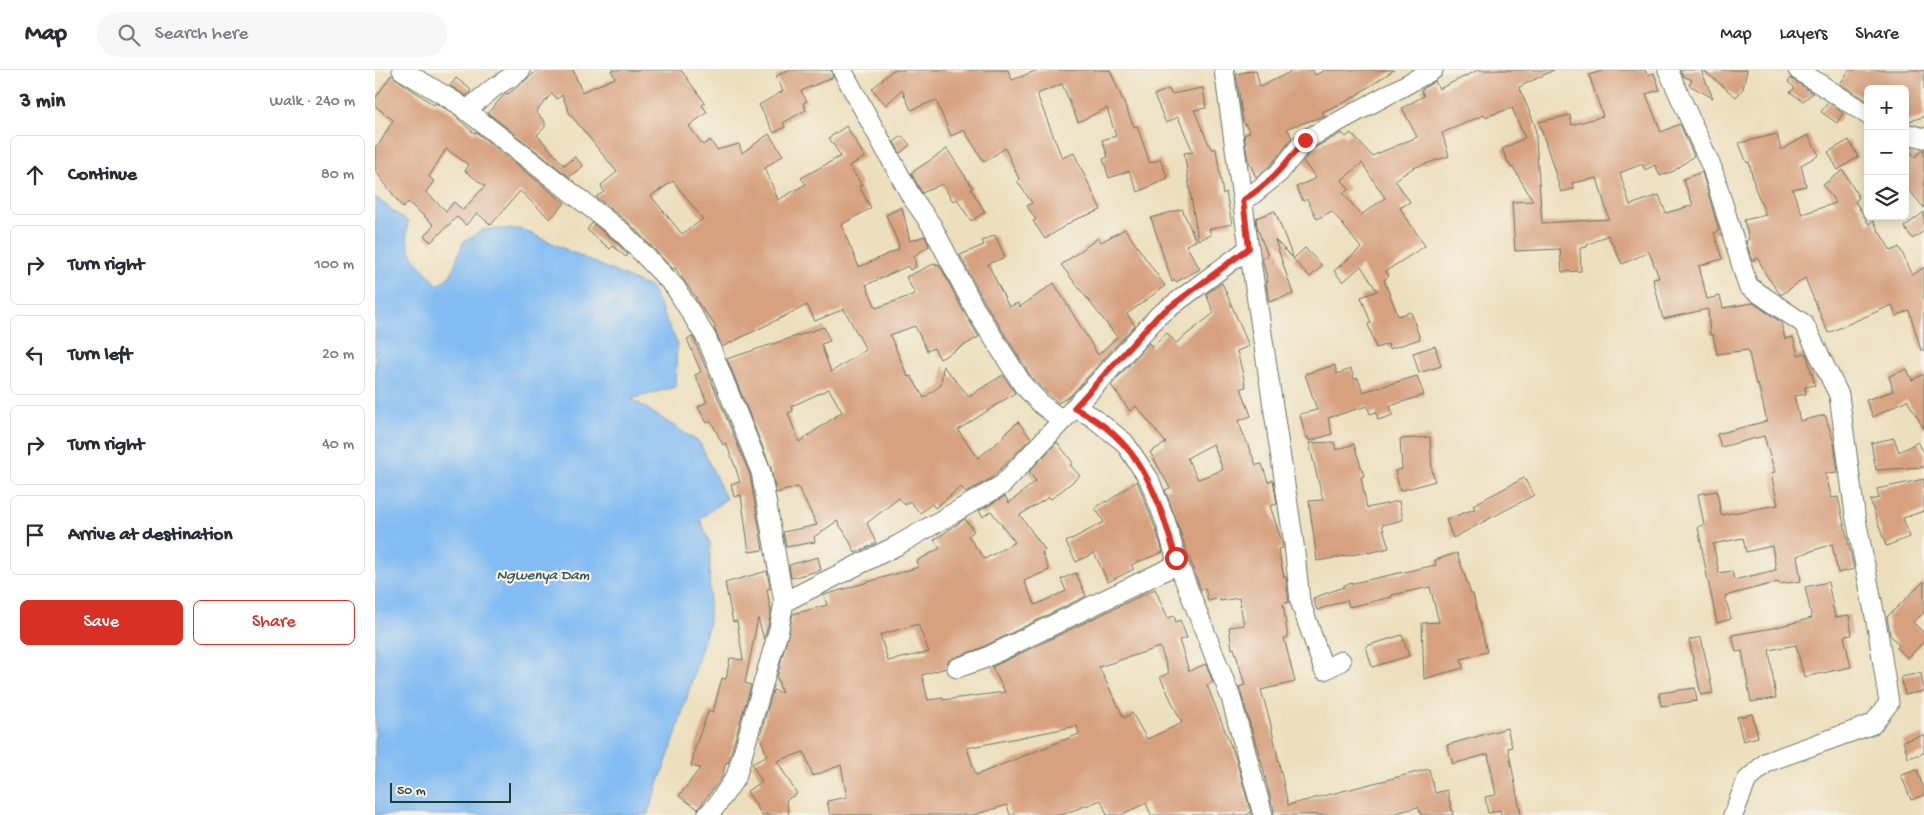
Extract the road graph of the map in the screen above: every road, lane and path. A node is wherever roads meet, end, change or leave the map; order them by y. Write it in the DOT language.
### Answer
graph roads {
  1 [pos="402,70"];
  2 [pos="841,70"];
  3 [pos="1224,70"];
  4 [pos="1433,70"];
  5 [pos="1668,70"];
  6 [pos="1798,70"];
  7 [pos="520,71"];
  8 [pos="466,110"];
  9 [pos="1864,112"];
  10 [pos="1909,134"];
  11 [pos="1924,138"];
  12 [pos="1243,200"];
  13 [pos="1249,248"];
  14 [pos="1070,413"];
  15 [pos="1178,564"];
  16 [pos="784,602"];
  17 [pos="1341,661"];
  18 [pos="957,668"];
  19 [pos="707,815"];
  20 [pos="1263,815"];
  21 [pos="1733,815"];
  1 -- 8 [label="street"];
  2 -- 14 [label="street"];
  3 -- 12 [label="street"];
  4 -- 12 [label="street"];
  5 -- 21 [label="street"];
  6 -- 9 [label="street"];
  7 -- 8 [label="street"];
  8 -- 16 [label="street"];
  10 -- 11 [label="street"];
  12 -- 13 [label="street"];
  13 -- 14 [label="street"];
  13 -- 17 [label="street"];
  14 -- 15 [label="street"];
  14 -- 16 [label="street"];
  15 -- 18 [label="street"];
  15 -- 20 [label="street"];
  16 -- 19 [label="street"];
}
